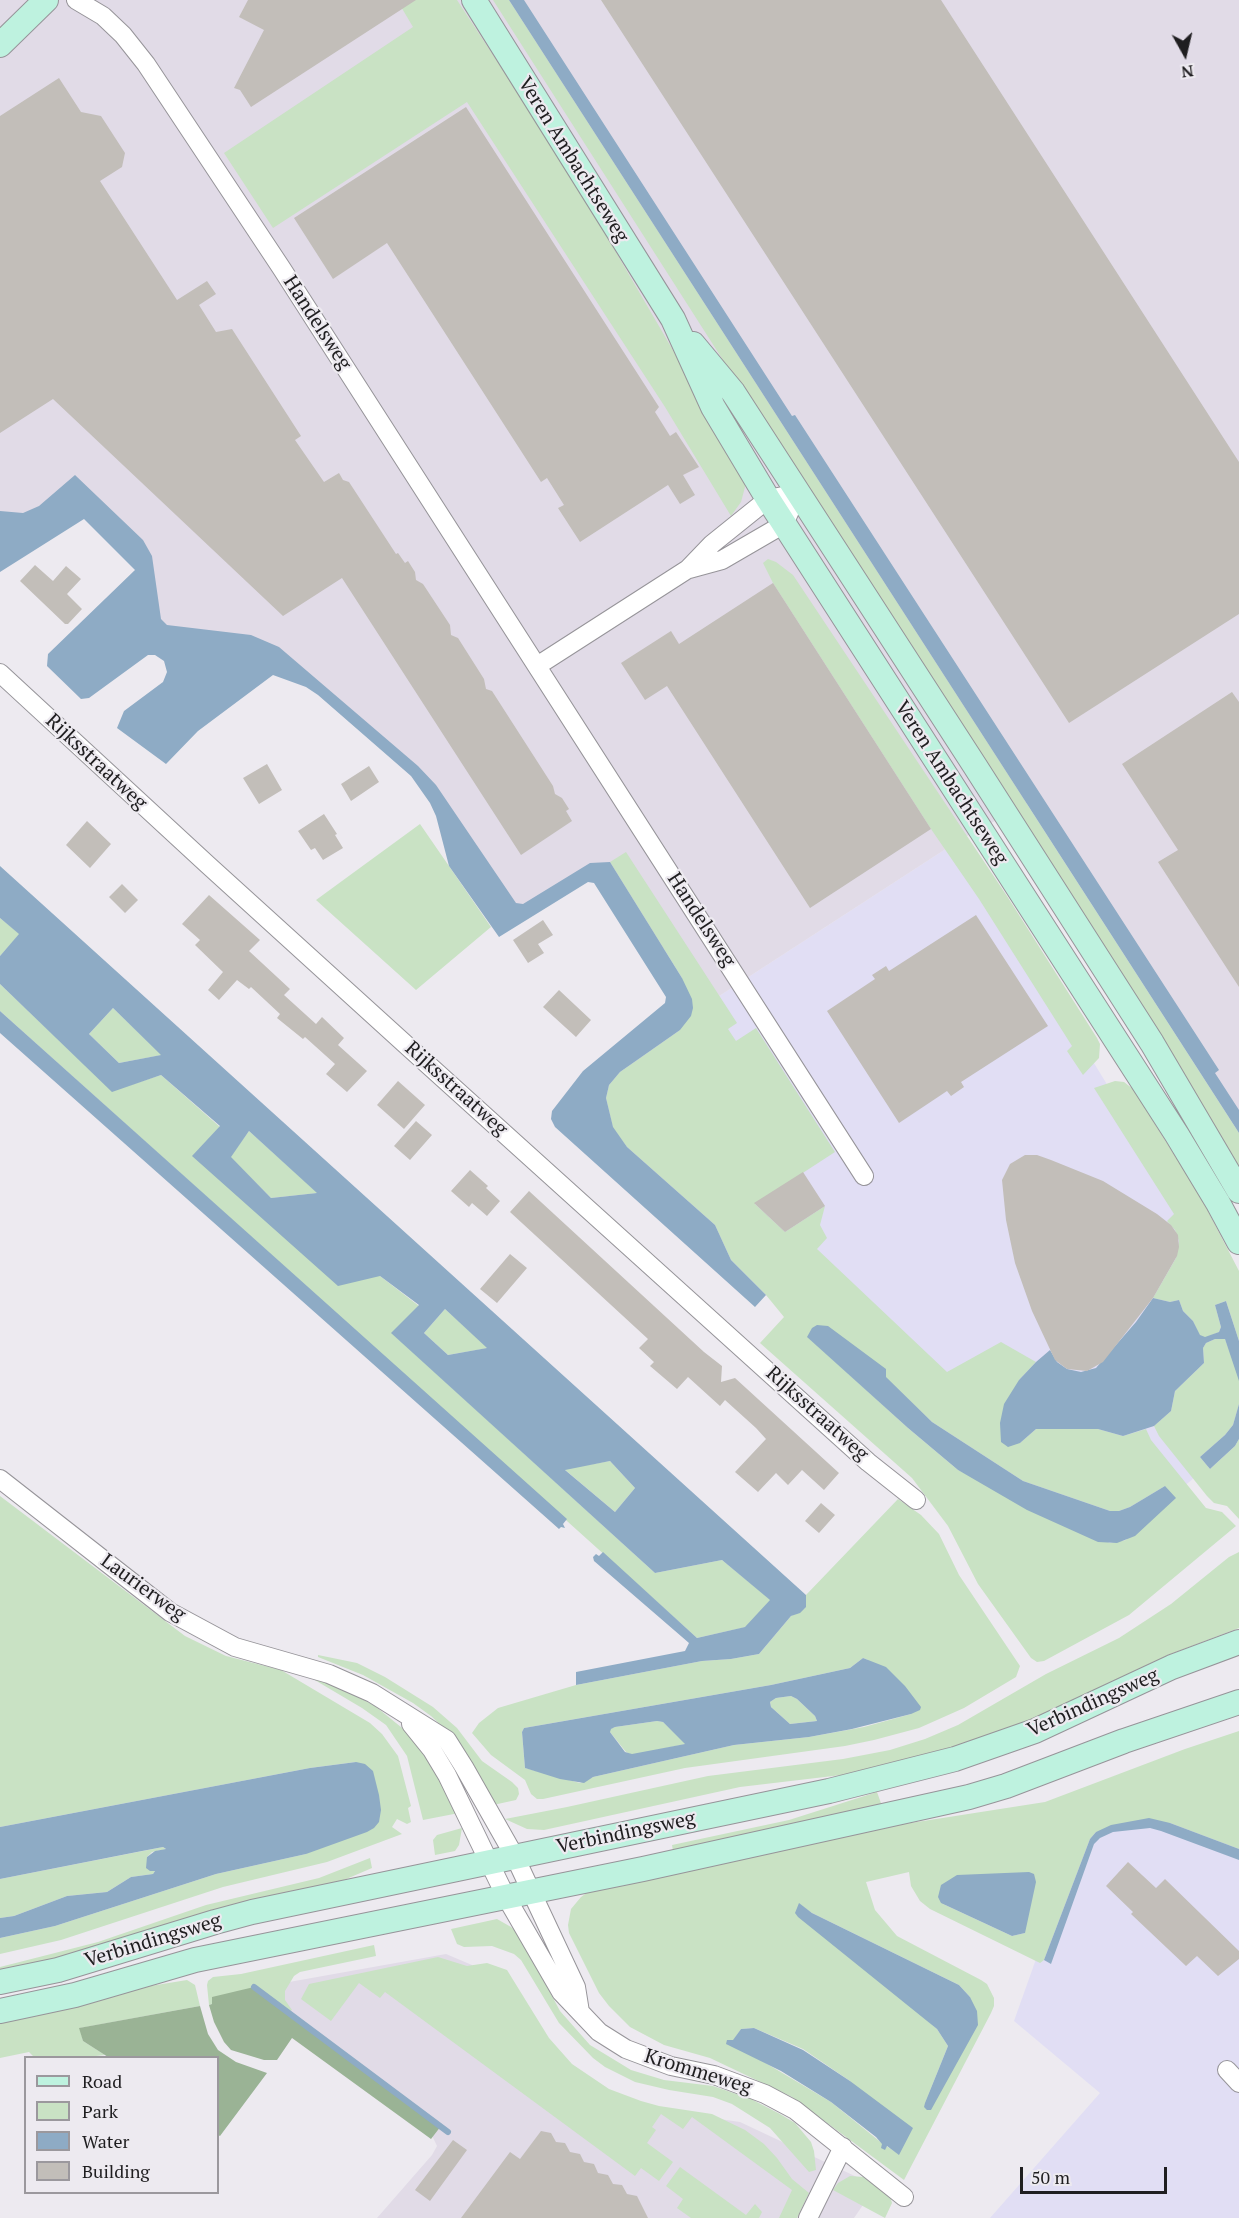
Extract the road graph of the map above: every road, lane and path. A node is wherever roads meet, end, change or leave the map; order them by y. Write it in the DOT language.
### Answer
graph roads {
  1 [pos="46,0"];
  2 [pos="76,0"];
  3 [pos="474,0"];
  4 [pos="0,45"];
  5 [pos="673,320"];
  6 [pos="798,494"];
  7 [pos="768,499"];
  8 [pos="784,524"];
  9 [pos="687,569"];
  10 [pos="537,666"];
  11 [pos="0,673"];
  12 [pos="864,1176"];
  13 [pos="1239,1191"];
  14 [pos="1239,1242"];
  15 [pos="0,1479"];
  16 [pos="916,1500"];
  17 [pos="1239,1642"];
  18 [pos="1239,1702"];
  19 [pos="401,1710"];
  20 [pos="514,1857"];
  21 [pos="489,1862"];
  22 [pos="532,1892"];
  23 [pos="506,1897"];
  24 [pos="0,1982"];
  25 [pos="0,2012"];
  26 [pos="580,2012"];
  27 [pos="843,2147"];
  28 [pos="904,2197"];
  29 [pos="808,2218"];
  1 -- 4 [label="street"];
  2 -- 10 [label="street, Handelsweg"];
  3 -- 5 [label="street, Veren Ambachtseweg"];
  5 -- 6 [label="street, Veren Ambachtseweg"];
  5 -- 7 [label="street, Veren Ambachtseweg"];
  6 -- 7 [label="street"];
  6 -- 8 [label="street"];
  6 -- 13 [label="street, Veren Ambachtseweg"];
  7 -- 8 [label="street, Veren Ambachtseweg"];
  7 -- 9 [label="street"];
  8 -- 9 [label="street"];
  8 -- 14 [label="street, Veren Ambachtseweg"];
  9 -- 10 [label="street"];
  10 -- 12 [label="street, Handelsweg"];
  11 -- 16 [label="street, Rijksstraatweg"];
  15 -- 19 [label="street, Laurierweg"];
  17 -- 20 [label="street, Verbindingsweg"];
  18 -- 22 [label="street, Verbindingsweg"];
  19 -- 20 [label="street, Laurierweg"];
  19 -- 21 [label="street, Laurierweg"];
  20 -- 21 [label="street, Verbindingsweg"];
  20 -- 22 [label="street, Laurierweg"];
  21 -- 23 [label="street, Laurierweg"];
  21 -- 24 [label="street, Verbindingsweg"];
  22 -- 23 [label="street, Verbindingsweg"];
  22 -- 26 [label="street"];
  23 -- 25 [label="street, Verbindingsweg"];
  23 -- 26 [label="street, Krommeweg"];
  26 -- 27 [label="street, Krommeweg"];
  27 -- 28 [label="street, Krommeweg"];
  27 -- 29 [label="street"];
}
